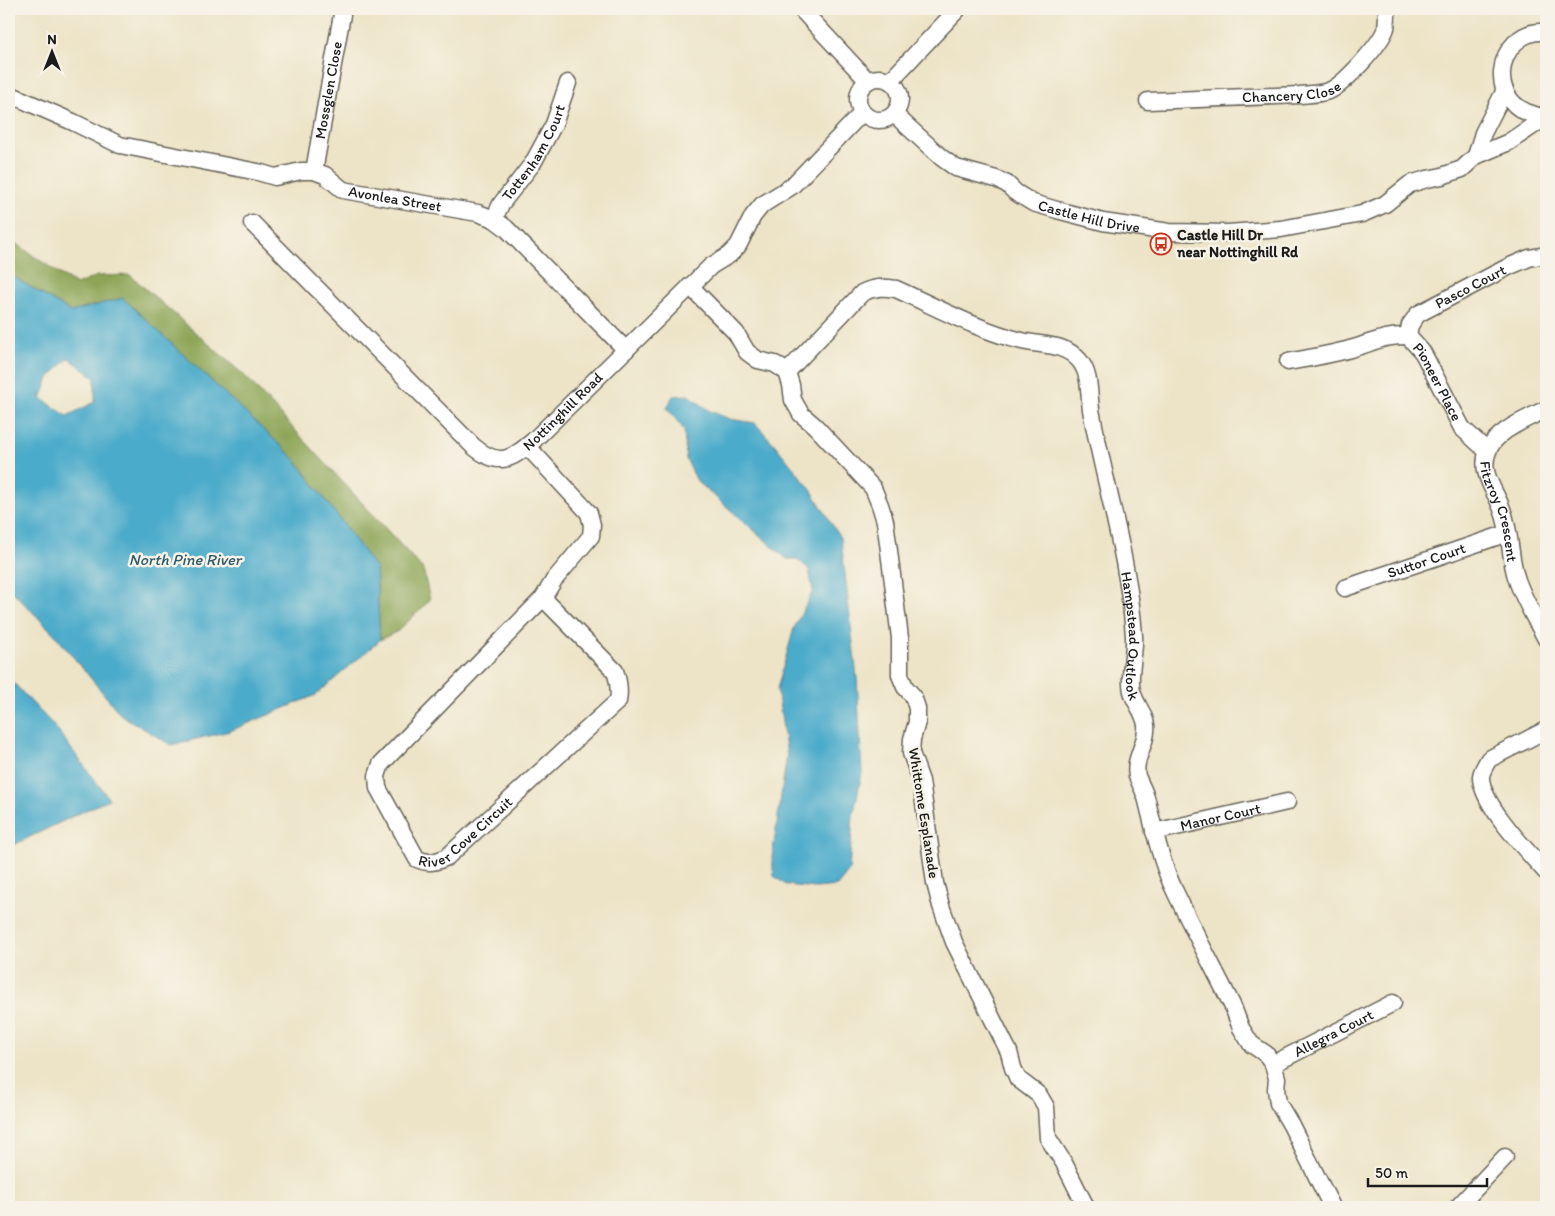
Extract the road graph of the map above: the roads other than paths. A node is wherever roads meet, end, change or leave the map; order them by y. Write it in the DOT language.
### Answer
graph roads {
  1 [pos="343,9"];
  2 [pos="801,9"];
  3 [pos="958,9"];
  4 [pos="1387,9"];
  5 [pos="1546,32"];
  6 [pos="868,81"];
  7 [pos="890,81"];
  8 [pos="568,83"];
  9 [pos="1505,90"];
  10 [pos="9,94"];
  11 [pos="1148,101"];
  12 [pos="862,113"];
  13 [pos="894,114"];
  14 [pos="1546,117"];
  15 [pos="1476,156"];
  16 [pos="314,171"];
  17 [pos="494,219"];
  18 [pos="252,223"];
  19 [pos="1546,258"];
  20 [pos="690,286"];
  21 [pos="1408,336"];
  22 [pos="626,350"];
  23 [pos="1288,362"];
  24 [pos="787,372"];
  25 [pos="1546,409"];
  26 [pos="527,446"];
  27 [pos="1487,451"];
  28 [pos="1508,532"];
  29 [pos="1345,588"];
  30 [pos="543,598"];
  31 [pos="1546,639"];
  32 [pos="1546,730"];
  33 [pos="1287,802"];
  34 [pos="1154,832"];
  35 [pos="1546,872"];
  36 [pos="1393,1003"];
  37 [pos="1273,1064"];
  38 [pos="1505,1157"];
  39 [pos="1086,1207"];
  40 [pos="1332,1207"];
  41 [pos="1458,1207"];
  1 -- 16 [label="street, Mossglen Close"];
  2 -- 6 [label="street"];
  3 -- 7 [label="street"];
  4 -- 11 [label="street, Chancery Close"];
  5 -- 9 [label="street"];
  6 -- 7 [label="street"];
  6 -- 12 [label="street"];
  7 -- 13 [label="street"];
  8 -- 17 [label="street, Tottenham Court"];
  9 -- 14 [label="street"];
  9 -- 15 [label="street"];
  10 -- 16 [label="street"];
  12 -- 13 [label="street"];
  12 -- 20 [label="street, Nottinghill Road"];
  13 -- 15 [label="street, Castle Hill Drive"];
  14 -- 15 [label="street, Castle Hill Drive"];
  16 -- 17 [label="street, Avonlea Street"];
  17 -- 22 [label="street, Avonlea Street"];
  18 -- 26 [label="street, Nottinghill Road"];
  19 -- 21 [label="street, Pasco Court"];
  20 -- 22 [label="street, Nottinghill Road"];
  20 -- 24 [label="street"];
  21 -- 23 [label="street, Pioneer Place"];
  21 -- 27 [label="street, Pioneer Place"];
  22 -- 26 [label="street, Nottinghill Road"];
  24 -- 34 [label="street, Hampstead Outlook"];
  24 -- 39 [label="street, Whittome Esplanade"];
  25 -- 27 [label="street, Fitzroy Crescent"];
  26 -- 30 [label="street, River Cove Circuit"];
  27 -- 28 [label="street, Fitzroy Crescent"];
  28 -- 29 [label="street, Suttor Court"];
  28 -- 31 [label="street, Fitzroy Crescent"];
  30 -- 30 [label="street, River Cove Circuit"];
  32 -- 35 [label="street"];
  33 -- 34 [label="street, Manor Court"];
  34 -- 37 [label="street, Hampstead Outlook"];
  36 -- 37 [label="street, Allegra Court"];
  37 -- 40 [label="street"];
  38 -- 41 [label="street"];
}
